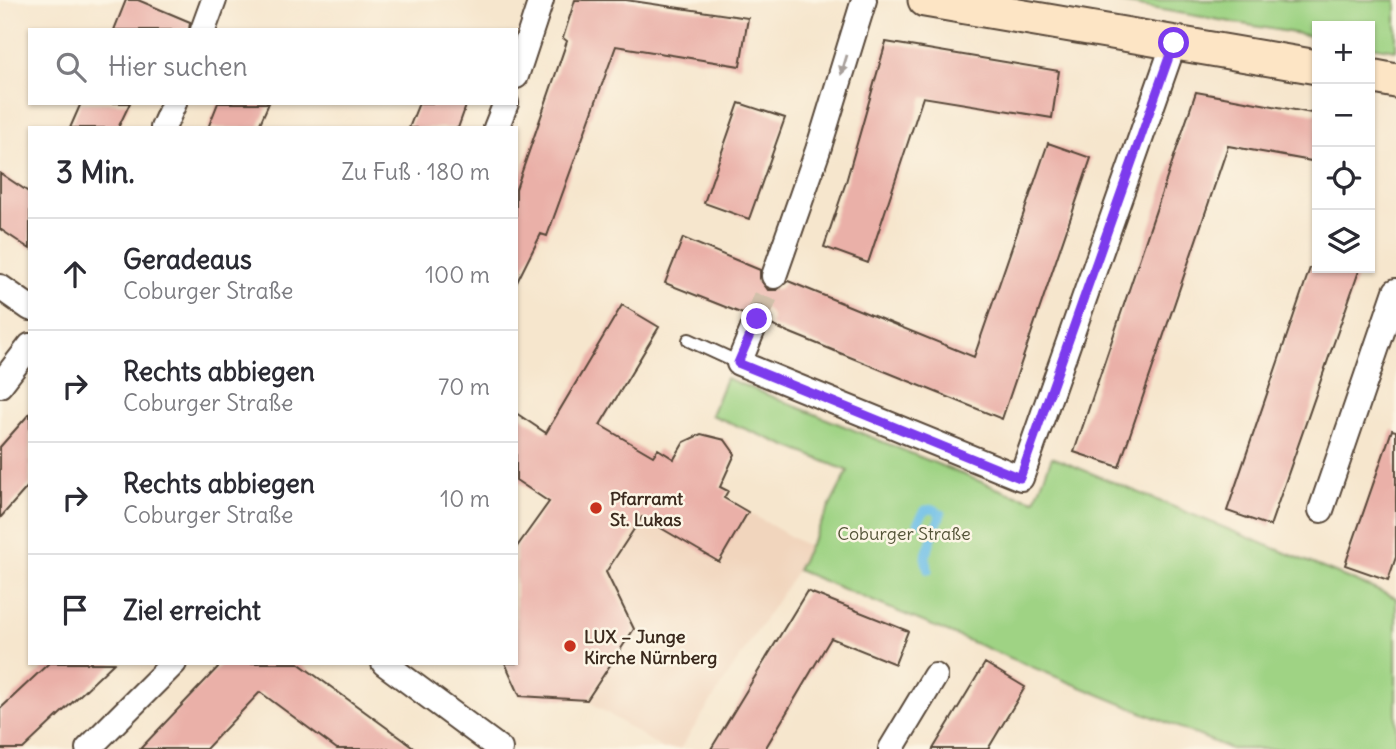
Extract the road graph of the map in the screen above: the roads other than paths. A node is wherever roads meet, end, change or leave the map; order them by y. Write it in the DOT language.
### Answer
graph roads {
  1 [pos="214,0"];
  2 [pos="541,0"];
  3 [pos="864,0"];
  4 [pos="925,0"];
  5 [pos="204,28"];
  6 [pos="1174,43"];
  7 [pos="1312,66"];
  8 [pos="518,70"];
  9 [pos="1375,77"];
  10 [pos="1396,81"];
  11 [pos="172,105"];
  12 [pos="505,105"];
  13 [pos="164,126"];
  14 [pos="497,126"];
  15 [pos="774,276"];
  16 [pos="0,287"];
  17 [pos="1396,292"];
  18 [pos="28,307"];
  19 [pos="757,319"];
  20 [pos="689,340"];
  21 [pos="28,349"];
  22 [pos="738,363"];
  23 [pos="0,385"];
  24 [pos="1321,510"];
  25 [pos="172,665"];
  26 [pos="387,665"];
  27 [pos="935,676"];
  28 [pos="494,747"];
  29 [pos="88,749"];
  30 [pos="891,749"];
  1 -- 5 [label="street"];
  2 -- 8 [label="street"];
  3 -- 15 [label="street, one-way"];
  4 -- 6 [label="street"];
  6 -- 7 [label="street"];
  6 -- 22 [label="street"];
  9 -- 10 [label="street"];
  11 -- 13 [label="street"];
  12 -- 14 [label="street"];
  16 -- 18 [label="street"];
  17 -- 24 [label="street"];
  19 -- 22 [label="street"];
  20 -- 22 [label="lane"];
  21 -- 23 [label="street"];
  25 -- 29 [label="street"];
  26 -- 28 [label="street"];
  27 -- 30 [label="street"];
}
